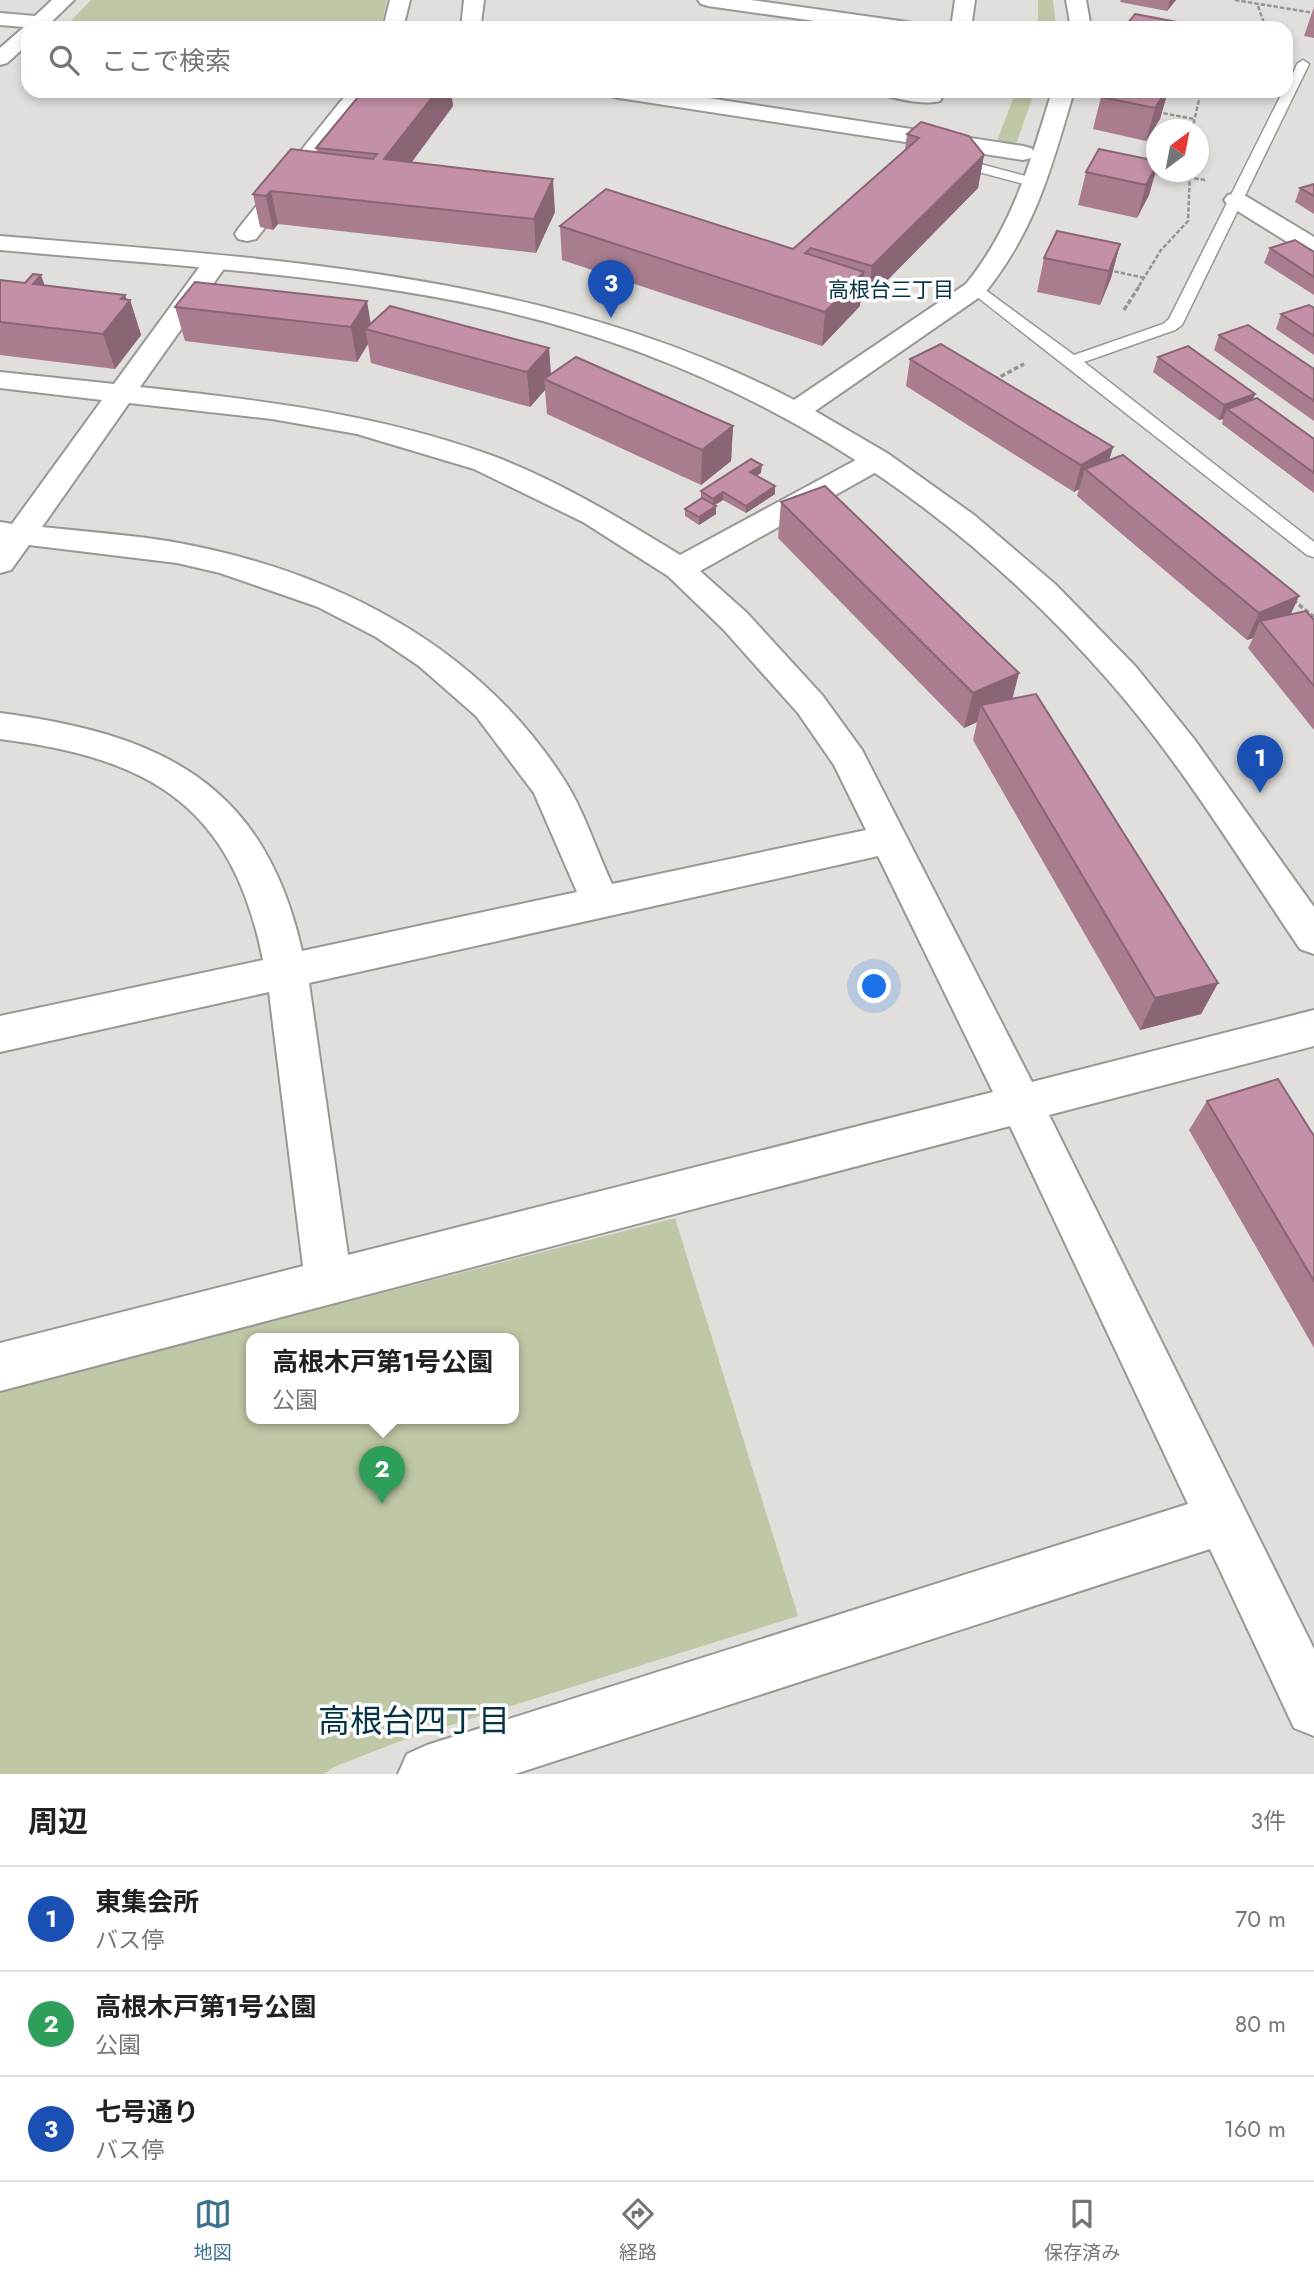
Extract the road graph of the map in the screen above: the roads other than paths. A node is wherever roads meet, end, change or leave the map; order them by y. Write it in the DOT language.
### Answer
graph roads {
  1 [pos="64,0"];
  2 [pos="400,0"];
  3 [pos="474,0"];
  4 [pos="708,0"];
  5 [pos="965,0"];
  6 [pos="1076,0"];
  7 [pos="823,8"];
  8 [pos="0,19"];
  9 [pos="42,21"];
  10 [pos="395,21"];
  11 [pos="471,21"];
  12 [pos="878,21"];
  13 [pos="962,21"];
  14 [pos="1084,21"];
  15 [pos="21,25"];
  16 [pos="21,40"];
  17 [pos="0,59"];
  18 [pos="1293,63"];
  19 [pos="1310,68"];
  20 [pos="1293,83"];
  21 [pos="354,98"];
  22 [pos="665,98"];
  23 [pos="1061,98"];
  24 [pos="1286,98"];
  25 [pos="1023,153"];
  26 [pos="933,156"];
  27 [pos="1035,183"];
  28 [pos="1236,200"];
  29 [pos="247,234"];
  30 [pos="0,243"];
  31 [pos="1314,248"];
  32 [pos="215,263"];
  33 [pos="975,289"];
  34 [pos="1072,361"];
  35 [pos="0,380"];
  36 [pos="122,393"];
  37 [pos="795,412"];
  38 [pos="877,460"];
  39 [pos="10,533"];
  40 [pos="1314,551"];
  41 [pos="0,563"];
  42 [pos="679,569"];
  43 [pos="0,726"];
  44 [pos="890,839"];
  45 [pos="600,901"];
  46 [pos="1314,938"];
  47 [pos="288,971"];
  48 [pos="1314,1028"];
  49 [pos="0,1034"];
  50 [pos="1021,1104"];
  51 [pos="328,1282"];
  52 [pos="0,1367"];
  53 [pos="1222,1519"];
  54 [pos="1314,1708"];
  55 [pos="452,1770"];
  1 -- 9 [label="street"];
  2 -- 10 [label="street"];
  3 -- 11 [label="street"];
  4 -- 7 [label="street"];
  5 -- 13 [label="street"];
  6 -- 14 [label="street"];
  7 -- 12 [label="street"];
  8 -- 15 [label="street"];
  16 -- 17 [label="street"];
  18 -- 19 [label="lane"];
  19 -- 20 [label="lane"];
  21 -- 29 [label="street"];
  22 -- 25 [label="street"];
  23 -- 27 [label="street"];
  24 -- 28 [label="lane"];
  26 -- 27 [label="lane"];
  27 -- 33 [label="street"];
  28 -- 31 [label="street"];
  28 -- 34 [label="lane"];
  30 -- 32 [label="street"];
  32 -- 36 [label="street"];
  32 -- 37 [label="street"];
  33 -- 34 [label="lane"];
  33 -- 37 [label="street"];
  34 -- 40 [label="lane"];
  35 -- 36 [label="street"];
  36 -- 39 [label="street"];
  36 -- 42 [label="street"];
  37 -- 38 [label="street"];
  38 -- 42 [label="street"];
  38 -- 46 [label="street"];
  39 -- 41 [label="street"];
  39 -- 45 [label="street"];
  42 -- 44 [label="street"];
  43 -- 47 [label="street"];
  44 -- 45 [label="street"];
  44 -- 50 [label="street"];
  45 -- 47 [label="street"];
  47 -- 49 [label="street"];
  47 -- 51 [label="street"];
  48 -- 50 [label="street"];
  50 -- 51 [label="street"];
  50 -- 53 [label="street"];
  51 -- 52 [label="street"];
  53 -- 54 [label="street"];
  53 -- 55 [label="street"];
}
